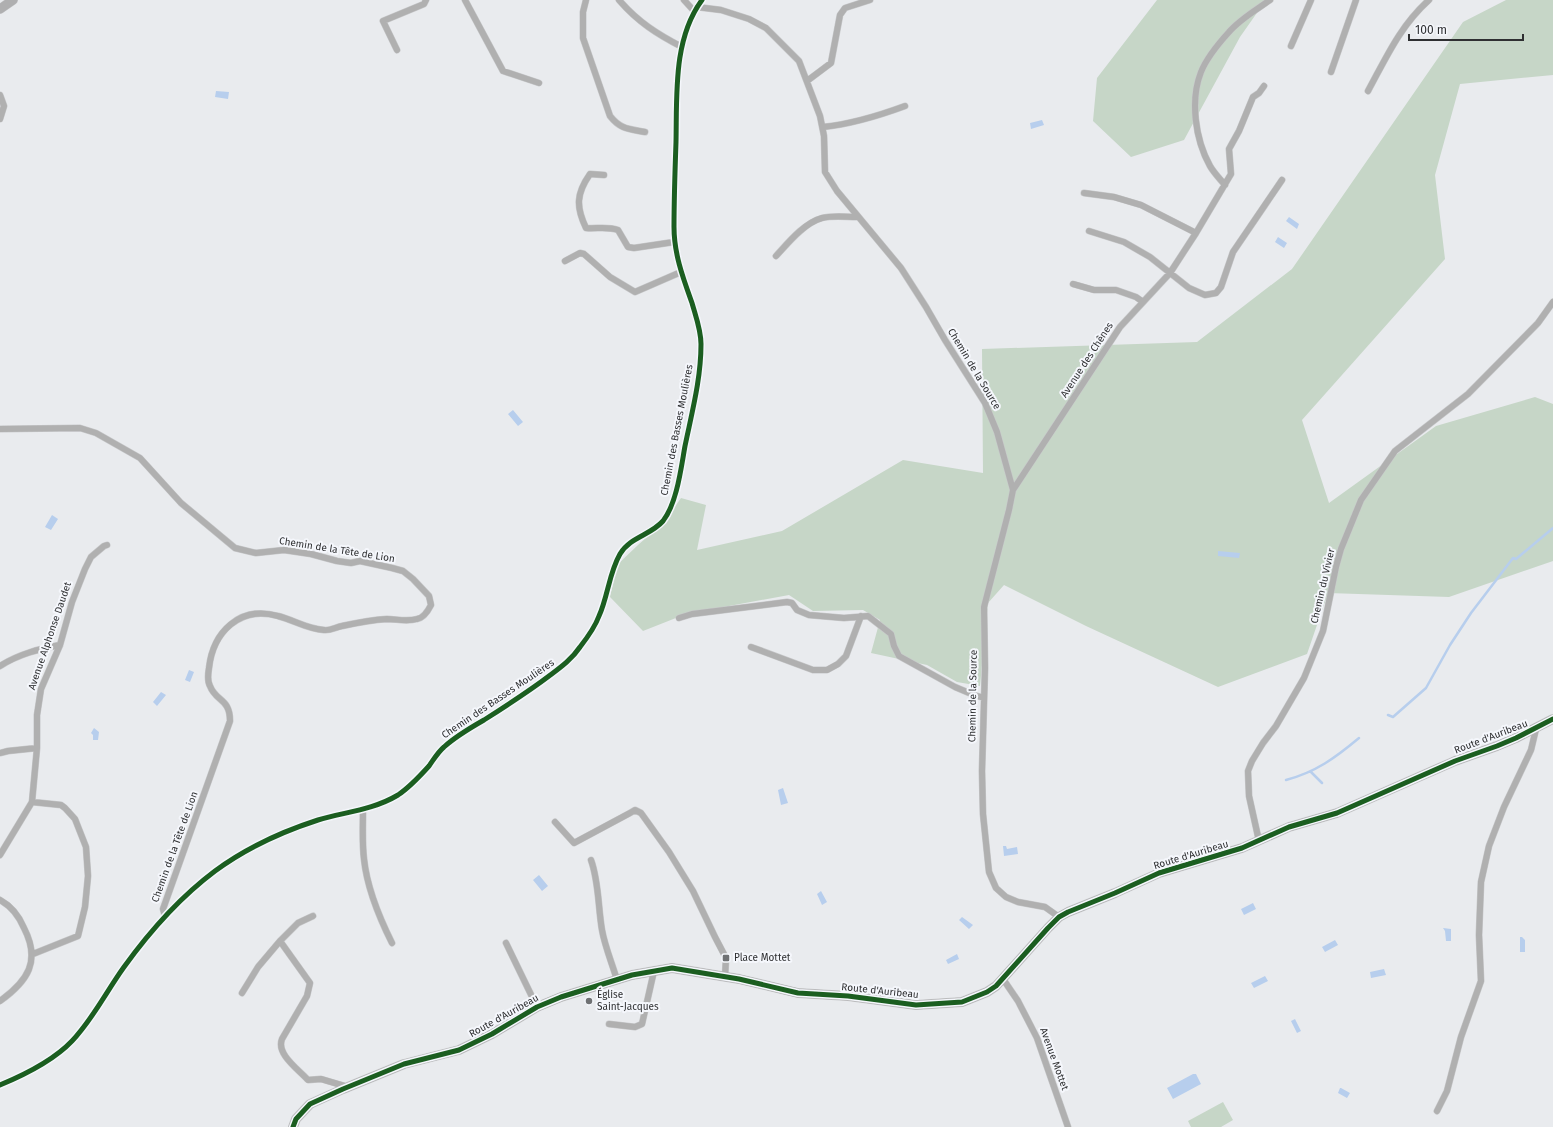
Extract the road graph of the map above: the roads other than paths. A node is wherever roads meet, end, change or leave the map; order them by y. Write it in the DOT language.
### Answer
graph roads {
  1 [pos="13,0"];
  2 [pos="426,0"];
  3 [pos="465,0"];
  4 [pos="586,0"];
  5 [pos="619,0"];
  6 [pos="684,0"];
  7 [pos="702,0"];
  8 [pos="870,0"];
  9 [pos="1270,0"];
  10 [pos="1311,0"];
  11 [pos="1356,0"];
  12 [pos="1429,0"];
  13 [pos="0,9"];
  14 [pos="696,9"];
  15 [pos="1292,46"];
  16 [pos="682,47"];
  17 [pos="397,50"];
  18 [pos="1331,72"];
  19 [pos="807,81"];
  20 [pos="539,83"];
  21 [pos="1264,86"];
  22 [pos="1368,91"];
  23 [pos="0,95"];
  24 [pos="905,106"];
  25 [pos="0,119"];
  26 [pos="822,127"];
  27 [pos="645,132"];
  28 [pos="604,175"];
  29 [pos="1282,180"];
  30 [pos="1224,185"];
  31 [pos="1084,193"];
  32 [pos="858,216"];
  33 [pos="1088,231"];
  34 [pos="1196,233"];
  35 [pos="674,242"];
  36 [pos="776,256"];
  37 [pos="565,261"];
  38 [pos="681,272"];
  39 [pos="1170,273"];
  40 [pos="1073,284"];
  41 [pos="1143,302"];
  42 [pos="1553,302"];
  43 [pos="0,429"];
  44 [pos="1013,490"];
  45 [pos="107,545"];
  46 [pos="861,616"];
  47 [pos="679,618"];
  48 [pos="60,645"];
  49 [pos="751,647"];
  50 [pos="0,666"];
  51 [pos="984,698"];
  52 [pos="1553,719"];
  53 [pos="1536,729"];
  54 [pos="37,748"];
  55 [pos="0,753"];
  56 [pos="32,802"];
  57 [pos="363,810"];
  58 [pos="555,822"];
  59 [pos="1259,841"];
  60 [pos="0,855"];
  61 [pos="591,860"];
  62 [pos="0,900"];
  63 [pos="165,916"];
  64 [pos="313,916"];
  65 [pos="1059,917"];
  66 [pos="280,941"];
  67 [pos="392,943"];
  68 [pos="506,943"];
  69 [pos="33,954"];
  70 [pos="654,971"];
  71 [pos="725,977"];
  72 [pos="1003,979"];
  73 [pos="617,980"];
  74 [pos="242,993"];
  75 [pos="0,1001"];
  76 [pos="537,1007"];
  77 [pos="609,1024"];
  78 [pos="0,1086"];
  79 [pos="348,1087"];
  80 [pos="1437,1111"];
  81 [pos="293,1127"];
  82 [pos="1068,1127"];
  1 -- 13 [label="street"];
  2 -- 17 [label="street"];
  3 -- 20 [label="street"];
  4 -- 27 [label="street"];
  5 -- 16 [label="street"];
  6 -- 14 [label="street"];
  7 -- 14 [label="street, Chemin des Basses Moulières"];
  8 -- 19 [label="street"];
  9 -- 30 [label="street"];
  10 -- 15 [label="street"];
  11 -- 18 [label="street"];
  12 -- 22 [label="street"];
  14 -- 16 [label="street, Chemin des Basses Moulières"];
  14 -- 19 [label="street, Chemin de la Source"];
  16 -- 35 [label="street, Chemin des Basses Moulières"];
  19 -- 26 [label="street, Chemin de la Source"];
  21 -- 30 [label="street, Avenue des Chênes"];
  23 -- 25 [label="street"];
  24 -- 26 [label="street"];
  26 -- 32 [label="street, Chemin de la Source"];
  28 -- 35 [label="street"];
  29 -- 39 [label="street"];
  30 -- 34 [label="street, Avenue des Chênes"];
  31 -- 34 [label="street"];
  32 -- 36 [label="street"];
  32 -- 44 [label="street, Chemin de la Source"];
  33 -- 39 [label="street"];
  34 -- 39 [label="street, Avenue des Chênes"];
  35 -- 38 [label="street, Chemin des Basses Moulières"];
  37 -- 38 [label="street"];
  38 -- 57 [label="street, Chemin des Basses Moulières"];
  39 -- 41 [label="street, Avenue des Chênes"];
  40 -- 41 [label="street"];
  41 -- 44 [label="street, Avenue des Chênes"];
  42 -- 59 [label="street, Chemin du Vivier"];
  43 -- 63 [label="street, Chemin de la Tête de Lion"];
  44 -- 51 [label="street, Chemin de la Source"];
  45 -- 48 [label="street, Avenue Alphonse Daudet"];
  46 -- 47 [label="street"];
  46 -- 49 [label="street"];
  46 -- 51 [label="street"];
  48 -- 50 [label="street"];
  48 -- 54 [label="street, Avenue Alphonse Daudet"];
  51 -- 65 [label="street, Chemin de la Source"];
  52 -- 53 [label="street, Route d'Auribeau"];
  53 -- 59 [label="street, Route d'Auribeau"];
  53 -- 80 [label="street"];
  54 -- 55 [label="street"];
  54 -- 56 [label="street, Avenue Alphonse Daudet"];
  56 -- 60 [label="street, Avenue Alphonse Daudet"];
  56 -- 69 [label="street"];
  57 -- 63 [label="street, Chemin des Basses Moulières"];
  57 -- 67 [label="street"];
  58 -- 71 [label="street"];
  59 -- 65 [label="street, Route d'Auribeau"];
  61 -- 73 [label="street"];
  62 -- 69 [label="street"];
  63 -- 78 [label="street, Chemin des Basses Moulières"];
  64 -- 66 [label="street"];
  65 -- 72 [label="street, Route d'Auribeau"];
  66 -- 74 [label="street"];
  66 -- 79 [label="street"];
  68 -- 76 [label="street"];
  69 -- 75 [label="street"];
  70 -- 71 [label="street, Route d'Auribeau"];
  70 -- 73 [label="street, Route d'Auribeau"];
  70 -- 77 [label="street"];
  71 -- 72 [label="street, Route d'Auribeau"];
  72 -- 82 [label="street, Avenue Mottet"];
  73 -- 76 [label="street, Route d'Auribeau"];
  76 -- 79 [label="street, Route d'Auribeau"];
  79 -- 81 [label="street, Route d'Auribeau"];
}
